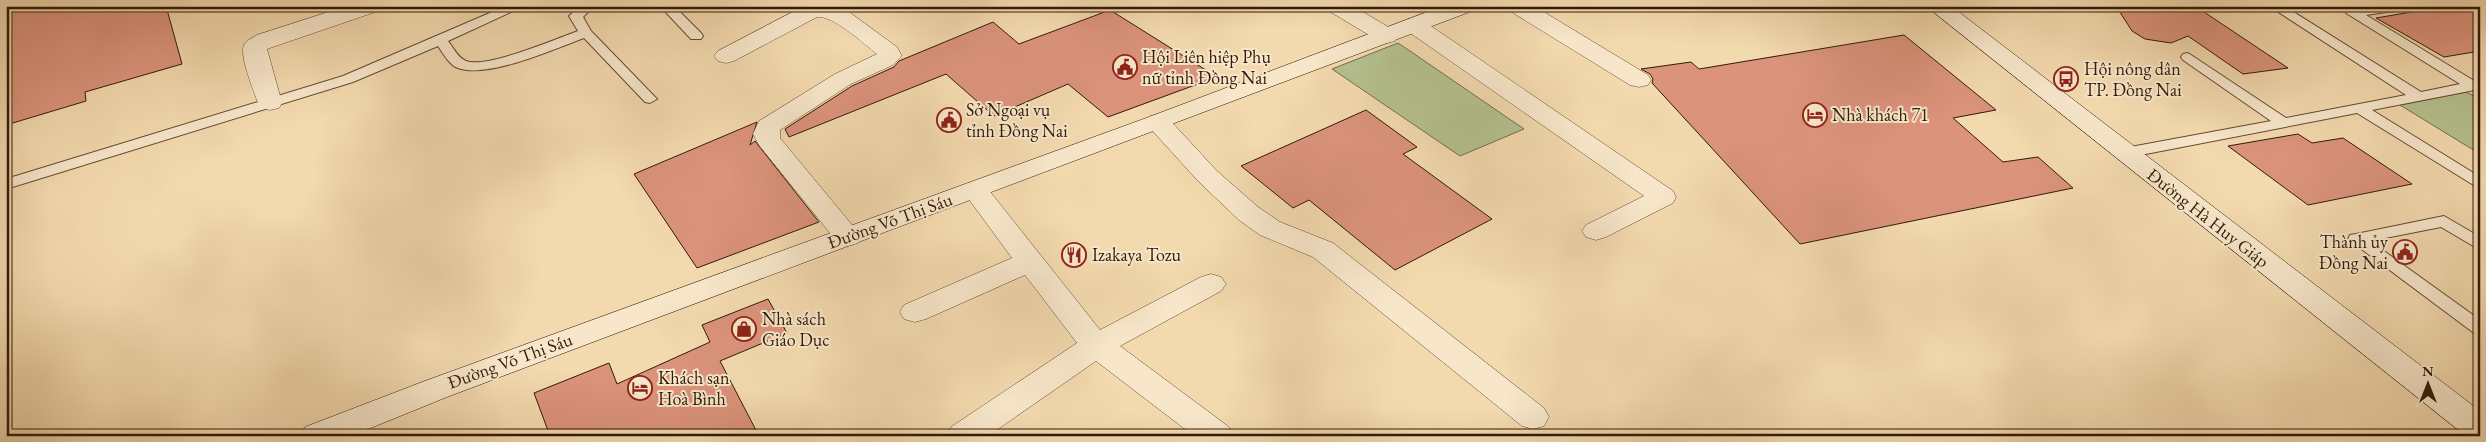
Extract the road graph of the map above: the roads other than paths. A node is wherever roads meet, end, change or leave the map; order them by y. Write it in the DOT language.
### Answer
graph roads {
  1 [pos="370,6"];
  2 [pos="518,6"];
  3 [pos="588,6"];
  4 [pos="666,6"];
  5 [pos="1337,6"];
  6 [pos="1464,6"];
  7 [pos="1518,6"];
  8 [pos="1936,6"];
  9 [pos="2275,6"];
  10 [pos="2401,6"];
  11 [pos="1414,25"];
  12 [pos="586,33"];
  13 [pos="696,36"];
  14 [pos="1387,36"];
  15 [pos="440,39"];
  16 [pos="726,56"];
  17 [pos="2188,57"];
  18 [pos="1640,80"];
  19 [pos="2476,86"];
  20 [pos="2418,97"];
  21 [pos="650,99"];
  22 [pos="270,103"];
  23 [pos="2359,108"];
  24 [pos="1158,122"];
  25 [pos="2283,122"];
  26 [pos="2125,153"];
  27 [pos="6,184"];
  28 [pos="2480,184"];
  29 [pos="975,190"];
  30 [pos="1596,231"];
  31 [pos="848,237"];
  32 [pos="2478,243"];
  33 [pos="1029,262"];
  34 [pos="1211,284"];
  35 [pos="915,312"];
  36 [pos="2480,328"];
  37 [pos="1097,345"];
  38 [pos="1533,417"];
  39 [pos="2476,424"];
  40 [pos="317,436"];
  41 [pos="963,436"];
  42 [pos="1217,436"];
  1 -- 22 [label="street"];
  2 -- 15 [label="lane"];
  3 -- 12 [label="lane"];
  4 -- 13 [label="lane"];
  5 -- 14 [label="street"];
  6 -- 11 [label="street, Đường Võ Thị Sáu"];
  7 -- 18 [label="street"];
  8 -- 26 [label="street, Đường Hà Huy Giáp"];
  9 -- 20 [label="lane"];
  10 -- 19 [label="lane"];
  11 -- 14 [label="street, Đường Võ Thị Sáu"];
  11 -- 30 [label="street"];
  12 -- 15 [label="lane"];
  12 -- 21 [label="lane"];
  14 -- 24 [label="street, Đường Võ Thị Sáu"];
  15 -- 22 [label="lane"];
  16 -- 31 [label="street"];
  17 -- 25 [label="lane"];
  19 -- 20 [label="lane"];
  20 -- 23 [label="lane"];
  22 -- 27 [label="lane"];
  23 -- 25 [label="lane"];
  23 -- 28 [label="lane"];
  24 -- 29 [label="street, Đường Võ Thị Sáu"];
  24 -- 38 [label="street"];
  25 -- 26 [label="lane"];
  26 -- 39 [label="street, Đường Hà Huy Giáp"];
  29 -- 31 [label="street, Đường Võ Thị Sáu"];
  29 -- 33 [label="street"];
  31 -- 40 [label="street, Đường Võ Thị Sáu"];
  32 -- 36 [label="lane"];
  33 -- 35 [label="street"];
  33 -- 37 [label="street"];
  34 -- 37 [label="street"];
  37 -- 41 [label="street"];
  37 -- 42 [label="street"];
}
